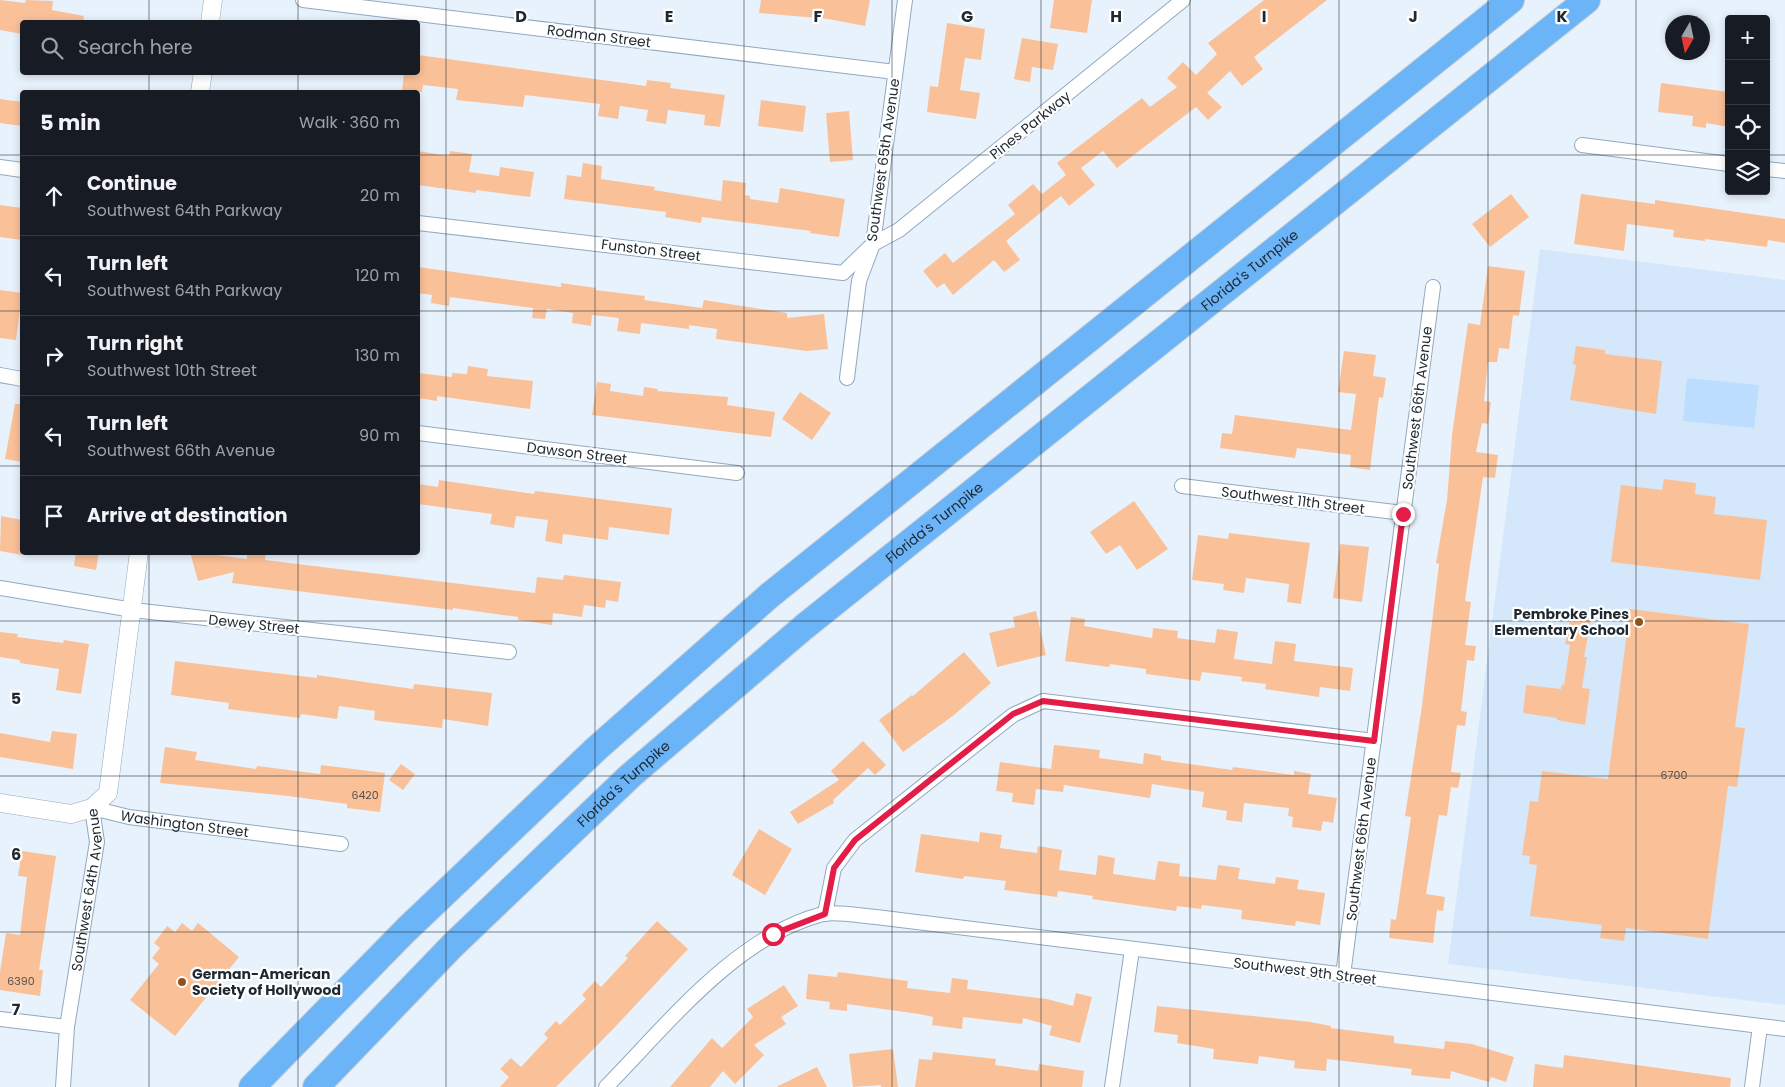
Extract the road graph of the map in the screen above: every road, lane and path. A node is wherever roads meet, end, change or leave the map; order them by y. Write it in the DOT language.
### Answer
graph roads {
  1 [pos="213,0"];
  2 [pos="303,0"];
  3 [pos="905,0"];
  4 [pos="1183,0"];
  5 [pos="1511,0"];
  6 [pos="1587,0"];
  7 [pos="210,20"];
  8 [pos="895,72"];
  9 [pos="203,75"];
  10 [pos="200,90"];
  11 [pos="1582,145"];
  12 [pos="1725,163"];
  13 [pos="0,167"];
  14 [pos="1770,169"];
  15 [pos="20,170"];
  16 [pos="1785,171"];
  17 [pos="420,223"];
  18 [pos="873,244"];
  19 [pos="1433,286"];
  20 [pos="0,375"];
  21 [pos="847,378"];
  22 [pos="20,379"];
  23 [pos="420,433"];
  24 [pos="737,472"];
  25 [pos="1182,486"];
  26 [pos="1403,514"];
  27 [pos="140,555"];
  28 [pos="0,588"];
  29 [pos="133,610"];
  30 [pos="509,652"];
  31 [pos="1374,741"];
  32 [pos="0,803"];
  33 [pos="92,808"];
  34 [pos="341,844"];
  35 [pos="825,914"];
  36 [pos="1132,950"];
  37 [pos="1343,975"];
  38 [pos="0,1019"];
  39 [pos="1760,1026"];
  40 [pos="67,1027"];
  41 [pos="1785,1029"];
  42 [pos="63,1087"];
  43 [pos="252,1087"];
  44 [pos="316,1087"];
  45 [pos="606,1087"];
  46 [pos="1112,1087"];
  47 [pos="1752,1087"];
  1 -- 7 [label="street"];
  2 -- 8 [label="street, Rodman Street"];
  3 -- 8 [label="street, Southwest 65th Avenue"];
  4 -- 18 [label="street, Pines Parkway"];
  5 -- 43 [label="highway"];
  6 -- 44 [label="highway, Florida's Turnpike"];
  8 -- 18 [label="street, Southwest 65th Avenue"];
  9 -- 10 [label="street"];
  11 -- 12 [label="street"];
  13 -- 15 [label="street"];
  14 -- 16 [label="street"];
  17 -- 18 [label="street, Funston Street"];
  18 -- 21 [label="street, Southwest 65th Avenue"];
  19 -- 26 [label="street, Southwest 66th Avenue"];
  20 -- 22 [label="street"];
  23 -- 24 [label="street, Dawson Street"];
  25 -- 26 [label="street, Southwest 11th Street"];
  26 -- 31 [label="street, Southwest 66th Avenue"];
  27 -- 29 [label="street, Southwest 64th Avenue"];
  28 -- 29 [label="street, Dewey Street"];
  29 -- 30 [label="street, Dewey Street"];
  29 -- 33 [label="street, Southwest 64th Avenue"];
  31 -- 35 [label="street"];
  31 -- 37 [label="street, Southwest 66th Avenue"];
  32 -- 33 [label="street, Washington Street"];
  33 -- 34 [label="street, Washington Street"];
  33 -- 40 [label="street, Southwest 64th Avenue"];
  35 -- 36 [label="street, Southwest 9th Street"];
  35 -- 45 [label="street"];
  36 -- 37 [label="street, Southwest 9th Street"];
  36 -- 46 [label="street"];
  37 -- 39 [label="street, Southwest 9th Street"];
  38 -- 40 [label="street"];
  39 -- 41 [label="street, Southwest 9th Street"];
  39 -- 47 [label="street"];
  40 -- 42 [label="street, Southwest 64th Avenue"];
}
